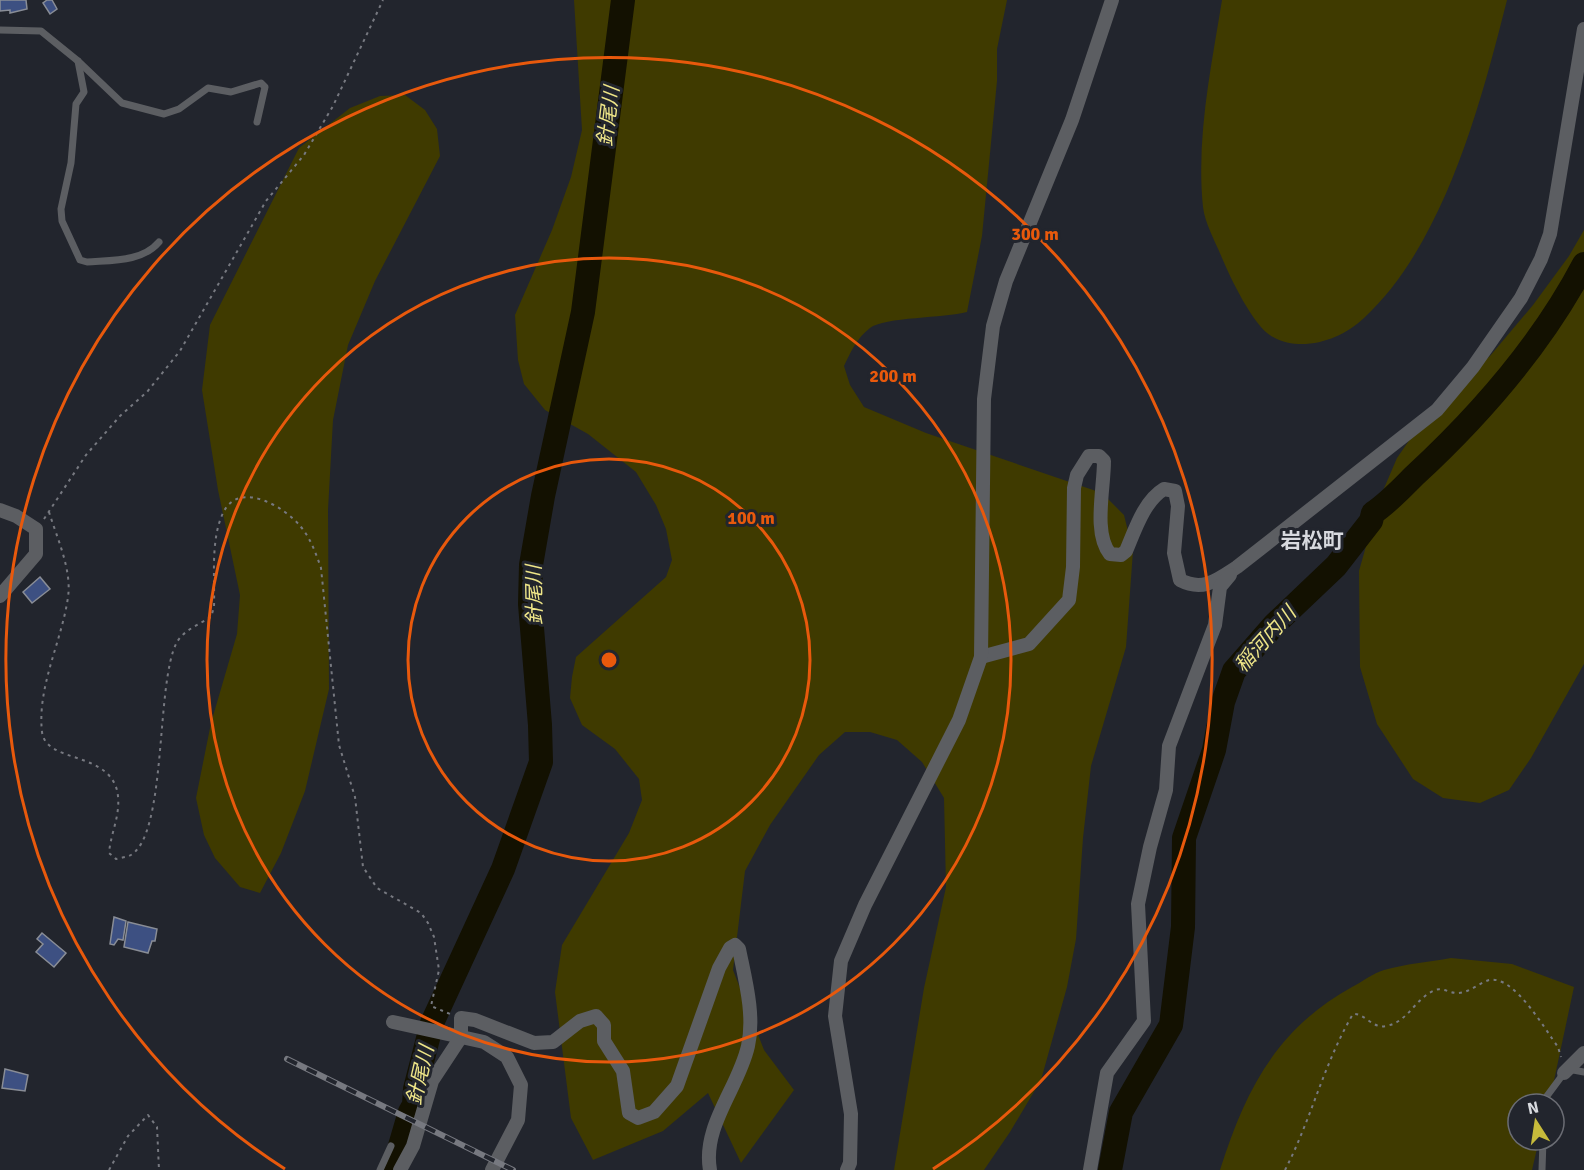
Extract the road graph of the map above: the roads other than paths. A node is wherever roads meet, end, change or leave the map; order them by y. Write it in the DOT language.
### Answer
graph roads {
  1 [pos="1112,0"];
  2 [pos="0,30"];
  3 [pos="1584,30"];
  4 [pos="78,61"];
  5 [pos="257,122"];
  6 [pos="159,242"];
  7 [pos="0,510"];
  8 [pos="1237,567"];
  9 [pos="0,596"];
  10 [pos="981,657"];
  11 [pos="393,1022"];
  12 [pos="458,1036"];
  13 [pos="1584,1053"];
  14 [pos="1566,1071"];
  15 [pos="1584,1072"];
  16 [pos="1550,1092"];
  17 [pos="391,1146"];
  18 [pos="1543,1152"];
  19 [pos="380,1170"];
  20 [pos="400,1170"];
  21 [pos="492,1170"];
  22 [pos="710,1170"];
  23 [pos="847,1170"];
  24 [pos="1090,1170"];
  25 [pos="1542,1170"];
  1 -- 10 [label="street"];
  2 -- 4 [label="lane"];
  3 -- 8 [label="street"];
  4 -- 5 [label="lane"];
  4 -- 6 [label="lane"];
  7 -- 9 [label="street"];
  8 -- 10 [label="street"];
  8 -- 24 [label="street"];
  10 -- 23 [label="street"];
  11 -- 12 [label="street"];
  12 -- 20 [label="street"];
  12 -- 21 [label="street"];
  12 -- 22 [label="street"];
  13 -- 14 [label="street"];
  14 -- 15 [label="lane"];
  14 -- 16 [label="lane"];
  17 -- 19 [label="lane"];
  18 -- 25 [label="lane"];
}
